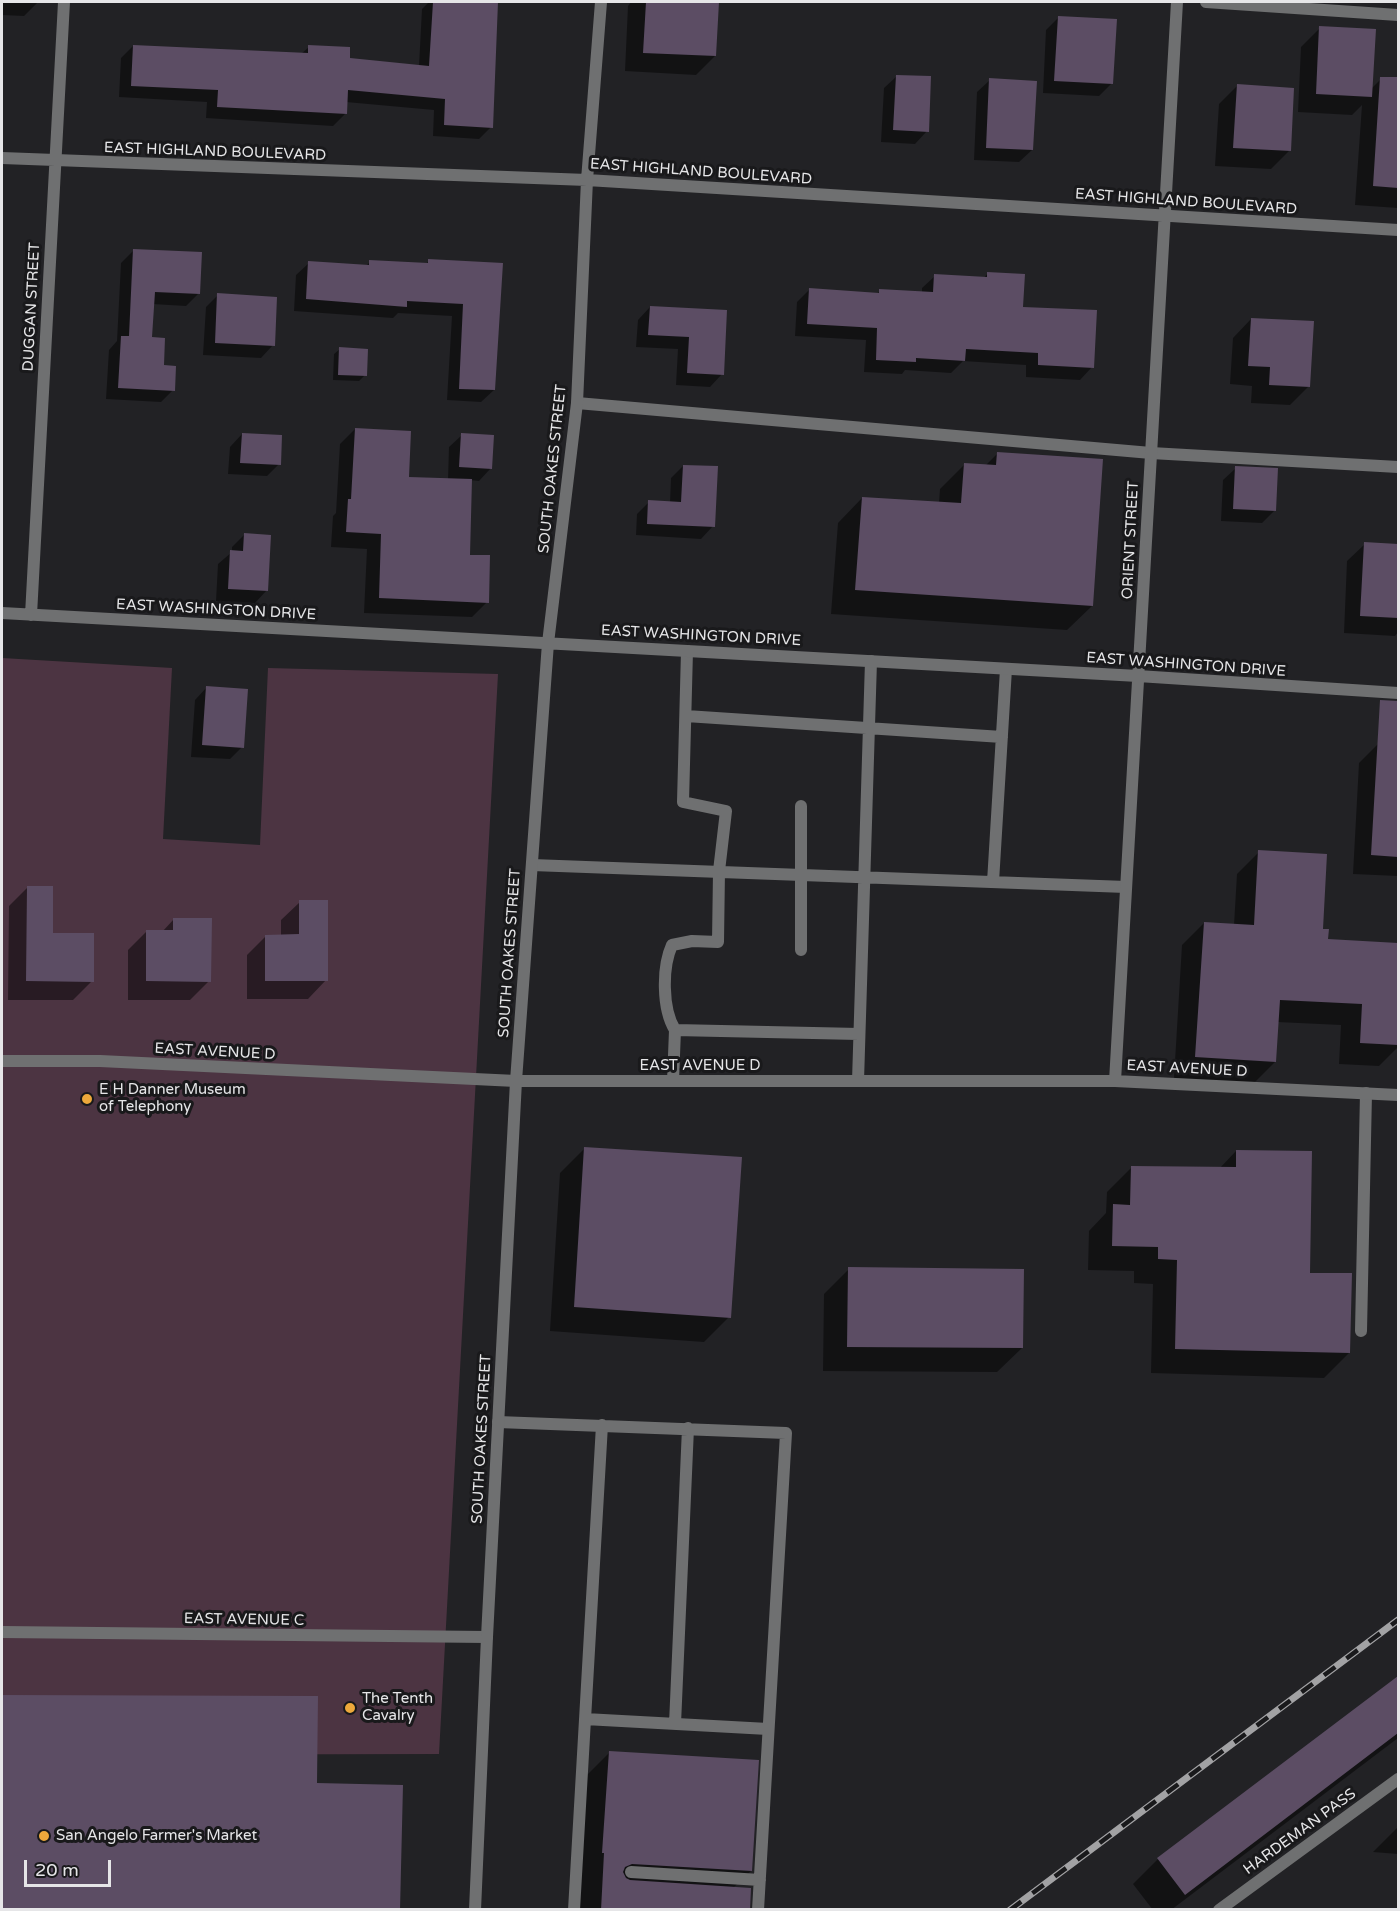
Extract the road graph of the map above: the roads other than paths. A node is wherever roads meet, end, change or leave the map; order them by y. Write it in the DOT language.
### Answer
graph roads {
  1 [pos="64,2"];
  2 [pos="601,2"];
  3 [pos="1177,2"];
  4 [pos="1206,2"];
  5 [pos="1398,15"];
  6 [pos="2,158"];
  7 [pos="55,161"];
  8 [pos="587,180"];
  9 [pos="1164,216"];
  10 [pos="1398,230"];
  11 [pos="578,404"];
  12 [pos="1151,453"];
  13 [pos="1398,467"];
  14 [pos="2,613"];
  15 [pos="31,615"];
  16 [pos="548,643"];
  17 [pos="687,651"];
  18 [pos="871,661"];
  19 [pos="1006,669"];
  20 [pos="1138,676"];
  21 [pos="1398,693"];
  22 [pos="686,716"];
  23 [pos="869,727"];
  24 [pos="1002,737"];
  25 [pos="801,806"];
  26 [pos="532,865"];
  27 [pos="719,871"];
  28 [pos="801,874"];
  29 [pos="863,877"];
  30 [pos="993,882"];
  31 [pos="1126,887"];
  32 [pos="801,950"];
  33 [pos="675,1030"];
  34 [pos="859,1034"];
  35 [pos="2,1061"];
  36 [pos="516,1081"];
  37 [pos="673,1081"];
  38 [pos="858,1081"];
  39 [pos="1115,1081"];
  40 [pos="1366,1093"];
  41 [pos="1398,1095"];
  42 [pos="1361,1331"];
  43 [pos="498,1422"];
  44 [pos="602,1425"];
  45 [pos="688,1428"];
  46 [pos="2,1632"];
  47 [pos="487,1637"];
  48 [pos="585,1719"];
  49 [pos="675,1724"];
  50 [pos="768,1729"];
  51 [pos="1398,1779"];
  52 [pos="631,1872"];
  53 [pos="760,1880"];
  54 [pos="475,1910"];
  55 [pos="574,1910"];
  56 [pos="758,1910"];
  57 [pos="1219,1910"];
  1 -- 7 [label="street, DUGGAN STREET"];
  2 -- 8 [label="street, SOUTH OAKES STREET"];
  3 -- 9 [label="street, ORIENT STREET"];
  4 -- 5 [label="street"];
  6 -- 7 [label="street, EAST HIGHLAND BOULEVARD"];
  7 -- 8 [label="street, EAST HIGHLAND BOULEVARD"];
  7 -- 15 [label="street, DUGGAN STREET"];
  8 -- 9 [label="street, EAST HIGHLAND BOULEVARD"];
  8 -- 11 [label="street, SOUTH OAKES STREET"];
  9 -- 10 [label="street, EAST HIGHLAND BOULEVARD"];
  9 -- 12 [label="street, ORIENT STREET"];
  11 -- 12 [label="street"];
  11 -- 16 [label="street, SOUTH OAKES STREET"];
  12 -- 13 [label="street"];
  12 -- 20 [label="street, ORIENT STREET"];
  14 -- 15 [label="street, EAST WASHINGTON DRIVE"];
  15 -- 16 [label="street, EAST WASHINGTON DRIVE"];
  16 -- 17 [label="street, EAST WASHINGTON DRIVE"];
  16 -- 26 [label="street, SOUTH OAKES STREET"];
  17 -- 18 [label="street, EAST WASHINGTON DRIVE"];
  17 -- 22 [label="street"];
  18 -- 19 [label="street, EAST WASHINGTON DRIVE"];
  18 -- 23 [label="street"];
  19 -- 20 [label="street, EAST WASHINGTON DRIVE"];
  19 -- 24 [label="street"];
  20 -- 21 [label="street, EAST WASHINGTON DRIVE"];
  20 -- 31 [label="street, ORIENT STREET"];
  22 -- 23 [label="street"];
  22 -- 27 [label="street"];
  23 -- 24 [label="street"];
  23 -- 29 [label="street"];
  24 -- 30 [label="street"];
  25 -- 28 [label="street"];
  26 -- 27 [label="street"];
  26 -- 36 [label="street, SOUTH OAKES STREET"];
  27 -- 28 [label="street"];
  27 -- 33 [label="street"];
  28 -- 29 [label="street"];
  28 -- 32 [label="street"];
  29 -- 30 [label="street"];
  29 -- 34 [label="street"];
  30 -- 31 [label="street"];
  31 -- 39 [label="street, ORIENT STREET"];
  33 -- 34 [label="street"];
  33 -- 37 [label="street"];
  34 -- 38 [label="street"];
  35 -- 36 [label="street, EAST AVENUE D"];
  36 -- 37 [label="street, EAST AVENUE D"];
  36 -- 43 [label="street, SOUTH OAKES STREET"];
  37 -- 38 [label="street, EAST AVENUE D"];
  38 -- 39 [label="street, EAST AVENUE D"];
  39 -- 40 [label="street, EAST AVENUE D"];
  40 -- 41 [label="street, EAST AVENUE D"];
  40 -- 42 [label="street"];
  43 -- 44 [label="street"];
  43 -- 47 [label="street, SOUTH OAKES STREET"];
  44 -- 45 [label="street"];
  44 -- 48 [label="street"];
  45 -- 49 [label="street"];
  45 -- 50 [label="street"];
  46 -- 47 [label="street, EAST AVENUE C"];
  47 -- 54 [label="street, SOUTH OAKES STREET"];
  48 -- 49 [label="street"];
  48 -- 55 [label="street"];
  49 -- 50 [label="street"];
  50 -- 53 [label="street"];
  51 -- 57 [label="street, HARDEMAN PASS"];
  52 -- 53 [label="street"];
  53 -- 56 [label="street"];
}
